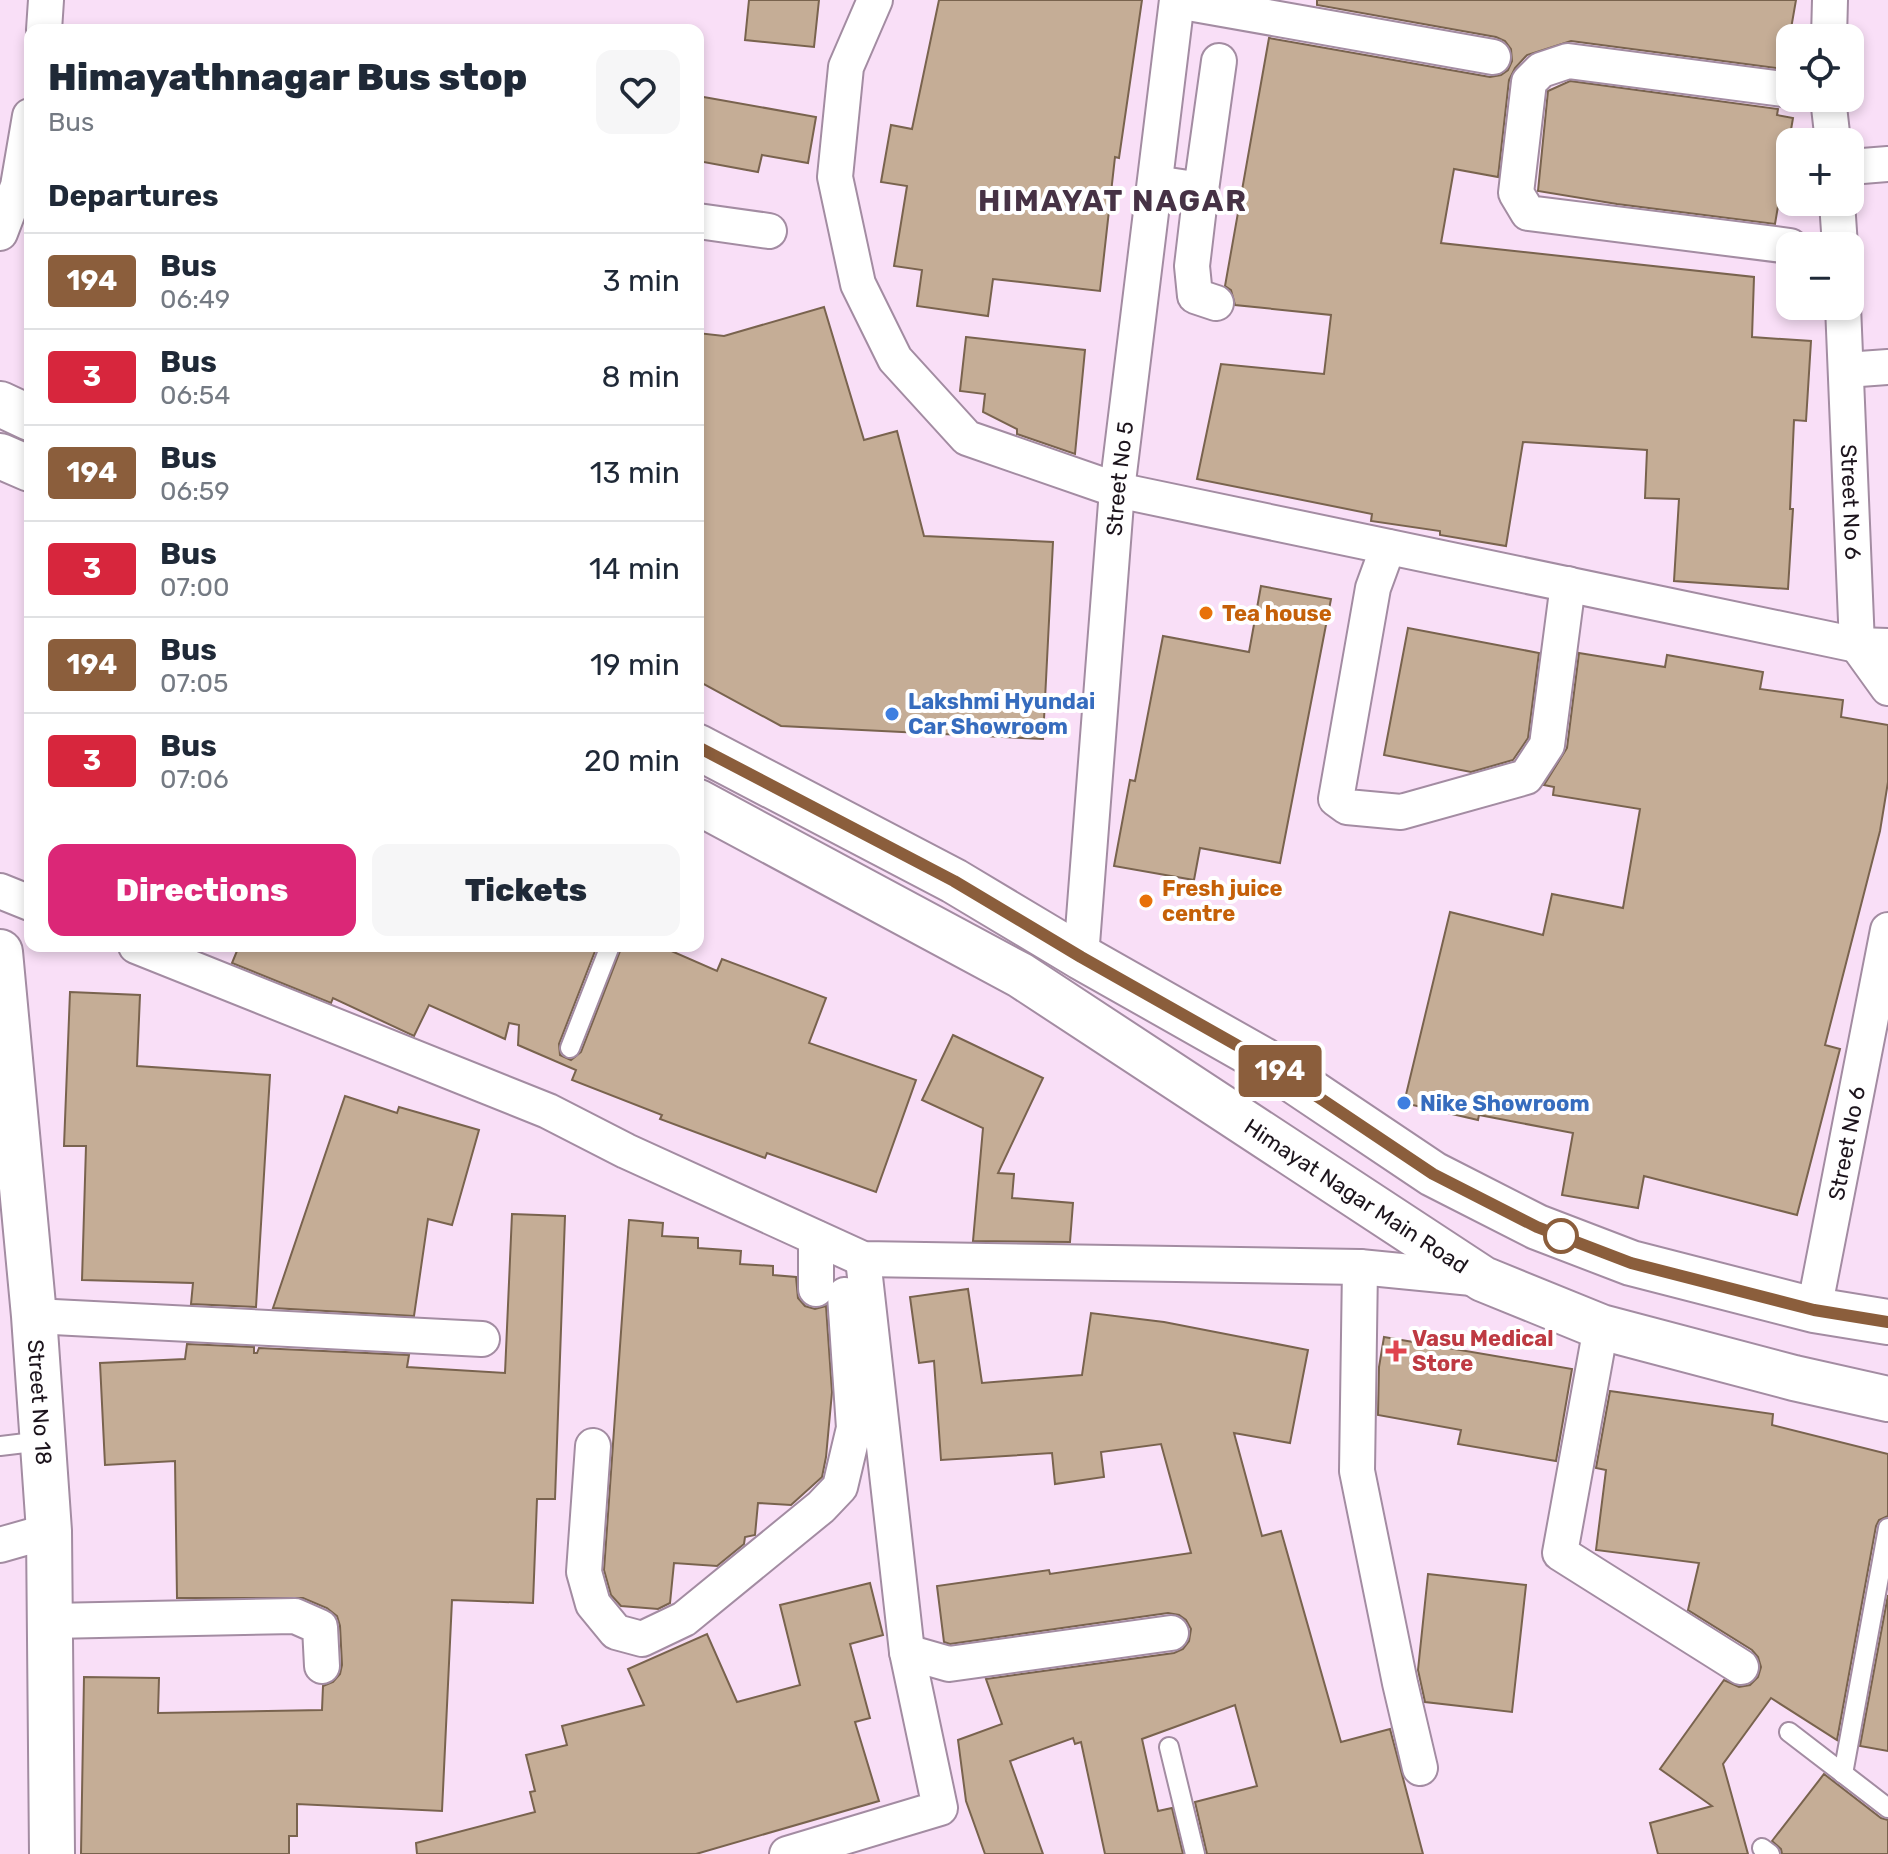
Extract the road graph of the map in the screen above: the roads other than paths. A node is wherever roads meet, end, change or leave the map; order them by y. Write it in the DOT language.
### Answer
graph roads {
  1 [pos="875,0"];
  2 [pos="1830,0"];
  3 [pos="1177,1"];
  4 [pos="1829,24"];
  5 [pos="1493,57"];
  6 [pos="1219,61"];
  7 [pos="1776,88"];
  8 [pos="24,151"];
  9 [pos="1888,164"];
  10 [pos="1864,166"];
  11 [pos="1155,183"];
  12 [pos="1201,190"];
  13 [pos="3,218"];
  14 [pos="704,222"];
  15 [pos="769,231"];
  16 [pos="1776,244"];
  17 [pos="1216,303"];
  18 [pos="1844,320"];
  19 [pos="1888,367"];
  20 [pos="1846,370"];
  21 [pos="0,404"];
  22 [pos="24,415"];
  23 [pos="0,456"];
  24 [pos="24,466"];
  25 [pos="1117,490"];
  26 [pos="1388,547"];
  27 [pos="1568,584"];
  28 [pos="1873,646"];
  29 [pos="1888,688"];
  30 [pos="704,750"];
  31 [pos="704,805"];
  32 [pos="0,891"];
  33 [pos="24,901"];
  34 [pos="1888,930"];
  35 [pos="0,952"];
  36 [pos="151,952"];
  37 [pos="608,952"];
  38 [pos="1081,957"];
  39 [pos="570,1048"];
  40 [pos="840,1249"];
  41 [pos="1360,1267"];
  42 [pos="1483,1279"];
  43 [pos="816,1289"];
  44 [pos="1814,1310"];
  45 [pos="34,1316"];
  46 [pos="1888,1322"];
  47 [pos="1601,1327"];
  48 [pos="482,1339"];
  49 [pos="1888,1399"];
  50 [pos="21,1444"];
  51 [pos="593,1446"];
  52 [pos="1888,1528"];
  53 [pos="49,1531"];
  54 [pos="0,1545"];
  55 [pos="51,1621"];
  56 [pos="1171,1633"];
  57 [pos="907,1652"];
  58 [pos="322,1666"];
  59 [pos="1741,1667"];
  60 [pos="1789,1732"];
  61 [pos="1169,1747"];
  62 [pos="1420,1768"];
  63 [pos="1843,1774"];
  64 [pos="1888,1808"];
  65 [pos="52,1854"];
  66 [pos="787,1854"];
  67 [pos="1195,1854"];
  1 -- 25 [label="street"];
  2 -- 4 [label="street"];
  3 -- 5 [label="street"];
  3 -- 11 [label="street, Street No 5"];
  6 -- 12 [label="street"];
  7 -- 16 [label="street"];
  8 -- 13 [label="street"];
  9 -- 10 [label="street"];
  11 -- 12 [label="street"];
  11 -- 25 [label="street, Street No 5"];
  12 -- 17 [label="street"];
  14 -- 15 [label="street"];
  18 -- 20 [label="street, Street No 6"];
  19 -- 20 [label="street"];
  20 -- 28 [label="street, Street No 6"];
  21 -- 22 [label="main road"];
  23 -- 24 [label="main road"];
  25 -- 26 [label="street"];
  25 -- 38 [label="street, Street No 5"];
  26 -- 27 [label="street"];
  26 -- 27 [label="street"];
  27 -- 28 [label="street"];
  28 -- 29 [label="street"];
  30 -- 38 [label="main road"];
  31 -- 42 [label="main road, Himayat Nagar Main Road"];
  32 -- 33 [label="street"];
  34 -- 44 [label="street, Street No 6"];
  35 -- 45 [label="main road, Street No 18"];
  36 -- 40 [label="street"];
  37 -- 39 [label="lane"];
  38 -- 44 [label="main road"];
  40 -- 41 [label="street"];
  40 -- 43 [label="street"];
  40 -- 51 [label="street"];
  40 -- 57 [label="street"];
  41 -- 42 [label="street"];
  41 -- 62 [label="street"];
  42 -- 47 [label="main road, Himayat Nagar Main Road"];
  44 -- 46 [label="main road"];
  45 -- 48 [label="street"];
  45 -- 50 [label="main road, Street No 18"];
  47 -- 49 [label="main road, Himayat Nagar Main Road"];
  47 -- 59 [label="street"];
  50 -- 53 [label="main road, Street No 18"];
  52 -- 63 [label="lane"];
  53 -- 54 [label="street"];
  53 -- 55 [label="main road, Street No 18"];
  55 -- 58 [label="street"];
  55 -- 65 [label="main road, Street No 18"];
  56 -- 57 [label="street"];
  57 -- 66 [label="street"];
  60 -- 63 [label="lane"];
  61 -- 67 [label="lane"];
  63 -- 64 [label="lane"];
}
